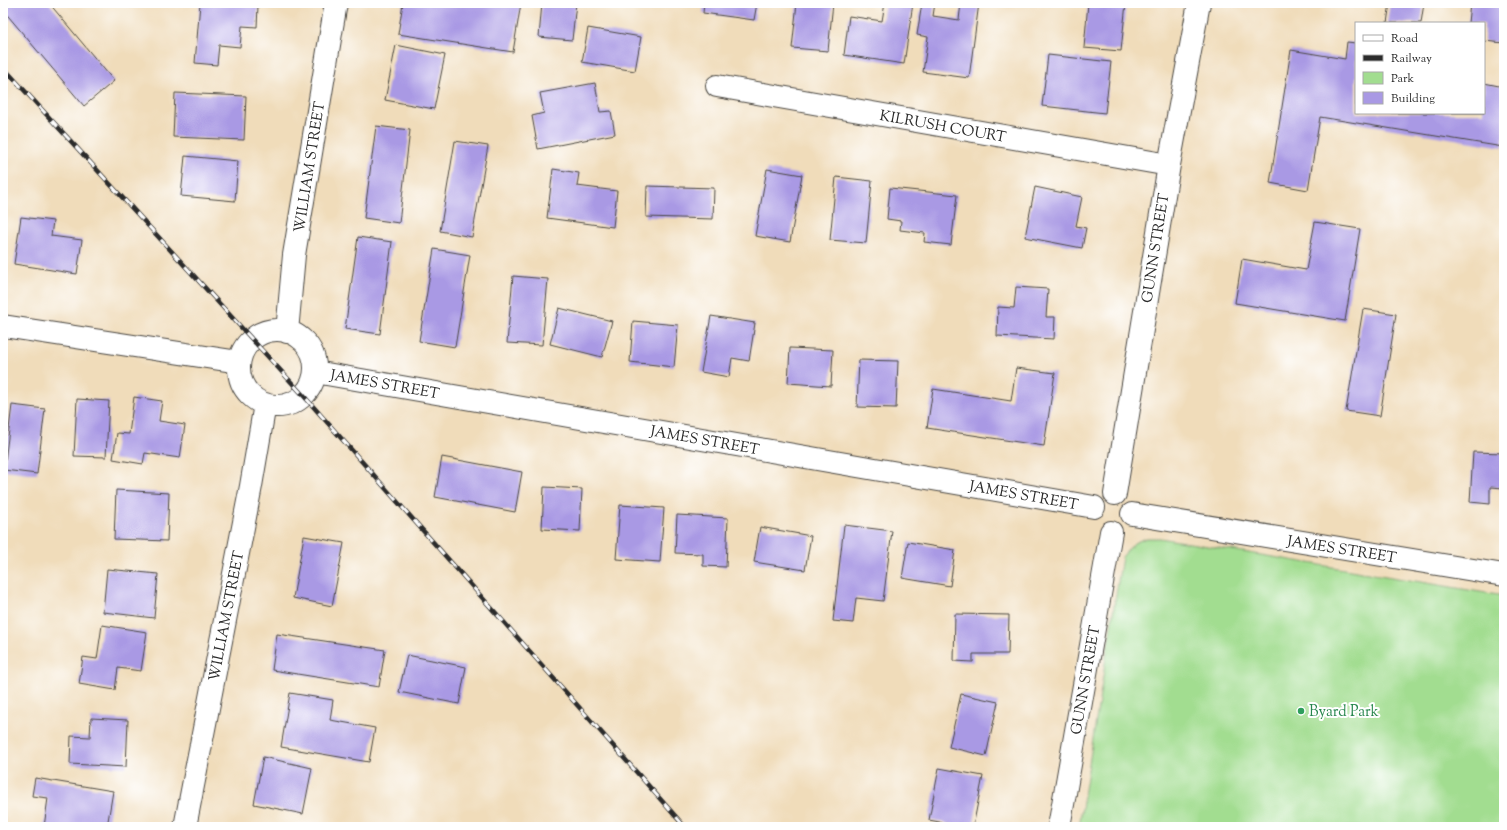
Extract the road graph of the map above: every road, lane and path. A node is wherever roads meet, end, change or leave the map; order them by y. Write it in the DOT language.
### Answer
graph roads {
  1 [pos="336,3"];
  2 [pos="1199,3"];
  3 [pos="717,86"];
  4 [pos="1169,165"];
  5 [pos="3,326"];
  6 [pos="287,332"];
  7 [pos="240,362"];
  8 [pos="315,372"];
  9 [pos="265,404"];
  10 [pos="1115,494"];
  11 [pos="1094,507"];
  12 [pos="1132,514"];
  13 [pos="1111,532"];
  14 [pos="1504,575"];
  15 [pos="185,827"];
  16 [pos="1059,827"];
  1 -- 6 [label="street, WILLIAM STREET"];
  2 -- 4 [label="street, GUNN STREET"];
  3 -- 4 [label="street, KILRUSH COURT"];
  4 -- 10 [label="street, GUNN STREET"];
  5 -- 7 [label="street"];
  6 -- 7 [label="street"];
  6 -- 8 [label="street"];
  7 -- 9 [label="street"];
  8 -- 9 [label="street"];
  8 -- 11 [label="street, JAMES STREET"];
  9 -- 15 [label="street, WILLIAM STREET"];
  10 -- 11 [label="street"];
  10 -- 12 [label="street"];
  11 -- 13 [label="street"];
  12 -- 13 [label="street"];
  12 -- 14 [label="street, JAMES STREET"];
  13 -- 16 [label="street, GUNN STREET"];
}
